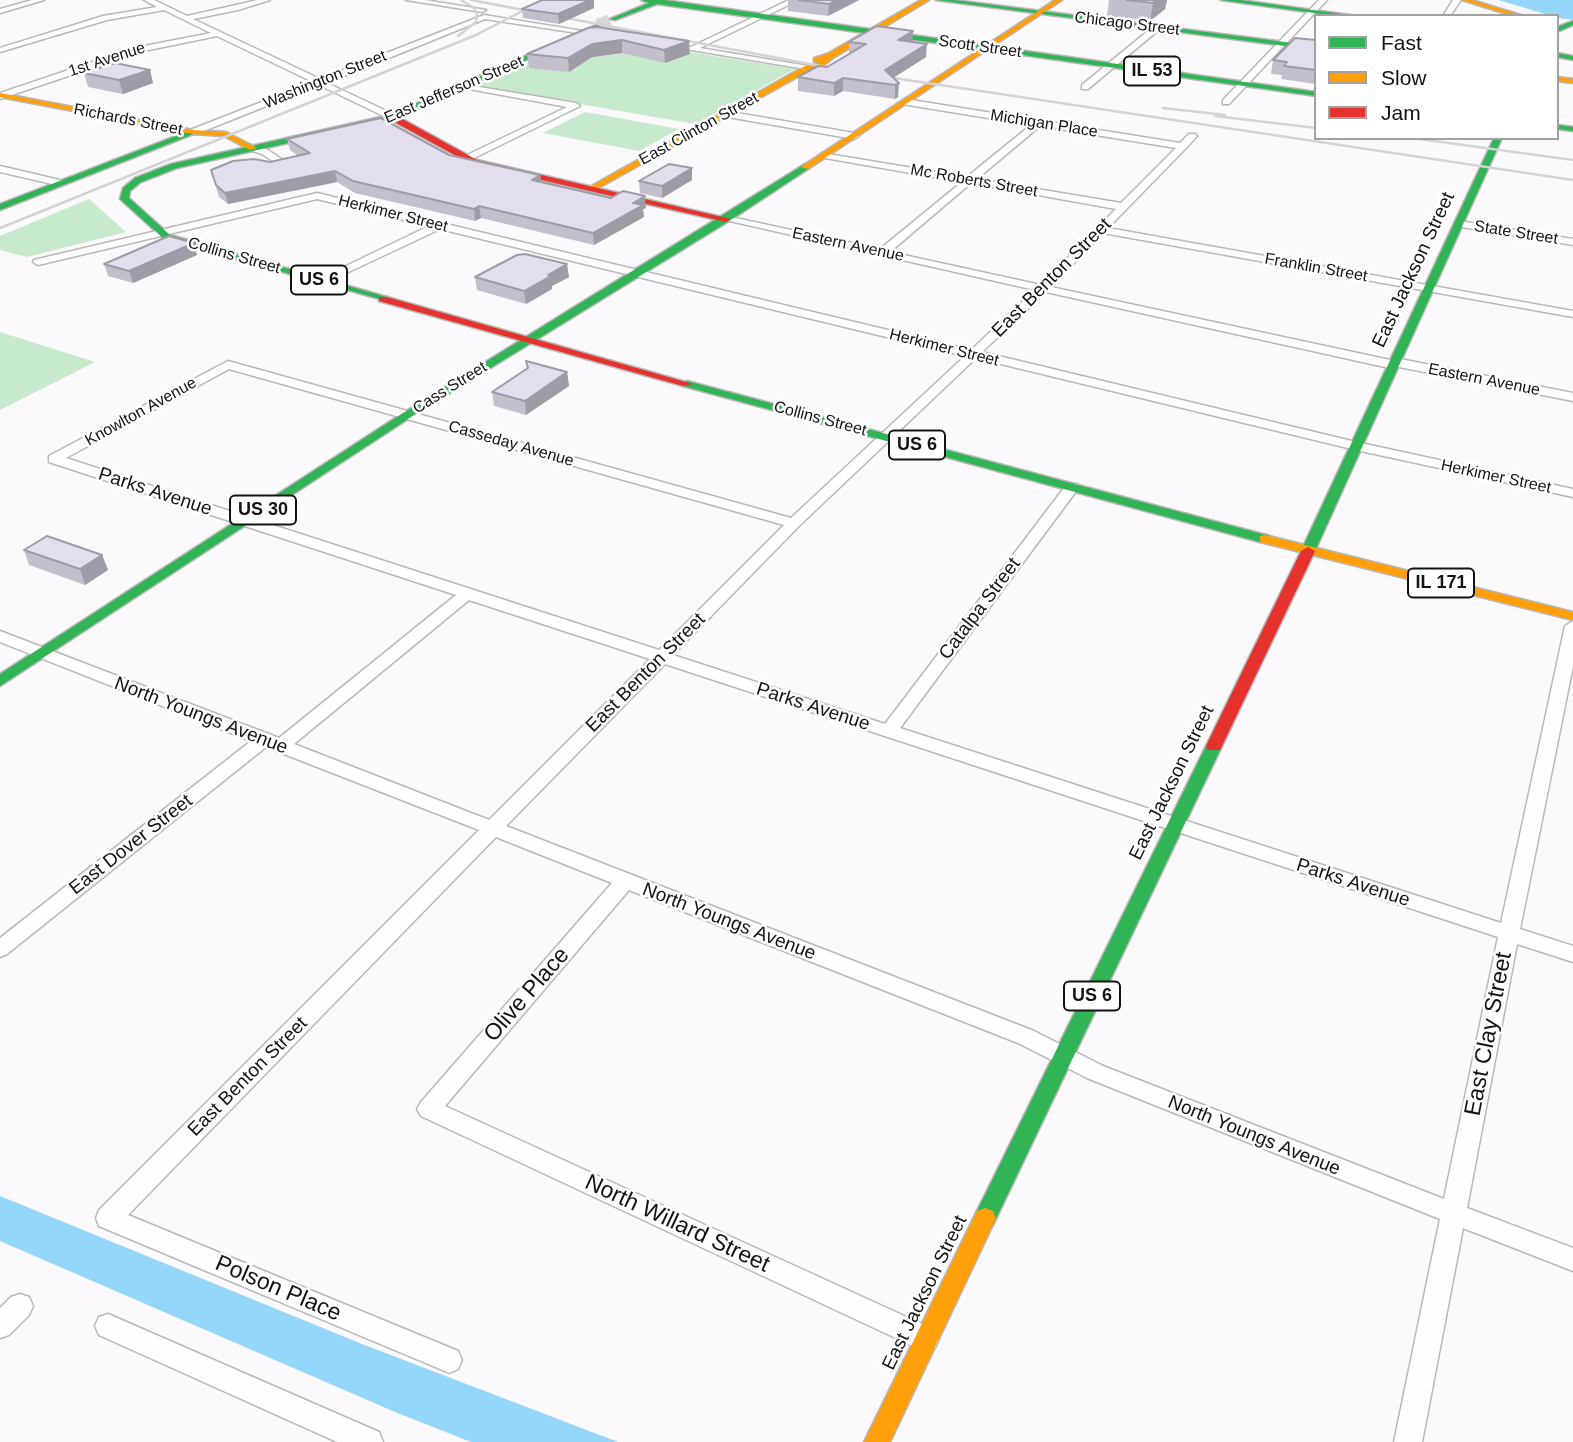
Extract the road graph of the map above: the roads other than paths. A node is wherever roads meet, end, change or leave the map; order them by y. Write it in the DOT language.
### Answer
graph roads {
  1 [pos="40,0"];
  2 [pos="148,0"];
  3 [pos="266,0"];
  4 [pos="410,0"];
  5 [pos="795,0"];
  6 [pos="926,0"];
  7 [pos="939,0"];
  8 [pos="1059,0"];
  9 [pos="1224,0"];
  10 [pos="1465,0"];
  11 [pos="654,1"];
  12 [pos="1318,5"];
  13 [pos="164,8"];
  14 [pos="3,9"];
  15 [pos="1040,13"];
  16 [pos="483,14"];
  17 [pos="1347,14"];
  18 [pos="1514,14"];
  19 [pos="762,16"];
  20 [pos="186,18"];
  21 [pos="605,27"];
  22 [pos="1157,28"];
  23 [pos="871,32"];
  24 [pos="217,34"];
  25 [pos="651,43"];
  26 [pos="1282,44"];
  27 [pos="988,48"];
  28 [pos="1314,48"];
  29 [pos="695,49"];
  30 [pos="0,50"];
  31 [pos="1111,65"];
  32 [pos="807,68"];
  33 [pos="317,83"];
  34 [pos="1244,84"];
  35 [pos="464,86"];
  36 [pos="1085,87"];
  37 [pos="1314,93"];
  38 [pos="0,95"];
  39 [pos="905,102"];
  40 [pos="1226,102"];
  41 [pos="725,114"];
  42 [pos="392,117"];
  43 [pos="1038,123"];
  44 [pos="192,132"];
  45 [pos="234,136"];
  46 [pos="854,136"];
  47 [pos="1192,136"];
  48 [pos="294,140"];
  49 [pos="1497,140"];
  50 [pos="1183,146"];
  51 [pos="253,148"];
  52 [pos="825,155"];
  53 [pos="466,159"];
  54 [pos="288,167"];
  55 [pos="0,169"];
  56 [pos="970,180"];
  57 [pos="61,183"];
  58 [pos="590,189"];
  59 [pos="124,199"];
  60 [pos="0,207"];
  61 [pos="1124,207"];
  62 [pos="726,219"];
  63 [pos="1459,224"];
  64 [pos="439,225"];
  65 [pos="1101,230"];
  66 [pos="161,233"];
  67 [pos="1573,242"];
  68 [pos="882,253"];
  69 [pos="38,262"];
  70 [pos="638,273"];
  71 [pos="323,281"];
  72 [pos="1044,288"];
  73 [pos="1429,288"];
  74 [pos="1573,314"];
  75 [pos="526,340"];
  76 [pos="973,355"];
  77 [pos="1394,363"];
  78 [pos="228,365"];
  79 [pos="1573,397"];
  80 [pos="407,415"];
  81 [pos="886,437"];
  82 [pos="1356,446"];
  83 [pos="54,459"];
  84 [pos="1072,487"];
  85 [pos="1573,493"];
  86 [pos="245,522"];
  87 [pos="794,523"];
  88 [pos="1308,551"];
  89 [pos="467,594"];
  90 [pos="1573,616"];
  91 [pos="1573,626"];
  92 [pos="0,636"];
  93 [pos="42,654"];
  94 [pos="661,658"];
  95 [pos="0,681"];
  96 [pos="888,732"];
  97 [pos="271,744"];
  98 [pos="1175,825"];
  99 [pos="492,829"];
  100 [pos="625,881"];
  101 [pos="1509,933"];
  102 [pos="0,949"];
  103 [pos="1573,954"];
  104 [pos="1064,1056"];
  105 [pos="429,1109"];
  106 [pos="1455,1214"];
  107 [pos="108,1218"];
  108 [pos="1573,1260"];
  109 [pos="20,1306"];
  110 [pos="0,1326"];
  111 [pos="108,1326"];
  112 [pos="926,1339"];
  113 [pos="449,1360"];
  114 [pos="369,1442"];
  115 [pos="877,1442"];
  116 [pos="1408,1442"];
  1 -- 14 [label="street"];
  2 -- 13 [label="street, Eastern Avenue"];
  3 -- 20 [label="street"];
  4 -- 16 [label="street"];
  5 -- 19 [label="street"];
  6 -- 23 [label="main road, East Clinton Street"];
  7 -- 15 [label="main road, Chicago Street"];
  8 -- 15 [label="main road, Cass Street"];
  9 -- 12 [label="main road"];
  10 -- 18 [label="main road"];
  11 -- 19 [label="main road, Scott Street / IL 53"];
  11 -- 21 [label="main road, East Jefferson Street / US 6"];
  12 -- 17 [label="main road"];
  12 -- 26 [label="street"];
  13 -- 20 [label="street, Eastern Avenue"];
  13 -- 30 [label="street"];
  15 -- 22 [label="main road, Chicago Street"];
  15 -- 27 [label="main road, Cass Street"];
  16 -- 21 [label="street"];
  16 -- 33 [label="street, Washington Street"];
  19 -- 23 [label="main road, Scott Street / IL 53"];
  19 -- 29 [label="street"];
  20 -- 24 [label="street, Eastern Avenue"];
  21 -- 35 [label="main road, East Jefferson Street / US 6"];
  22 -- 26 [label="main road, Chicago Street"];
  22 -- 31 [label="street"];
  23 -- 27 [label="main road, Scott Street / IL 53"];
  23 -- 32 [label="main road, East Clinton Street"];
  24 -- 33 [label="street, Eastern Avenue"];
  24 -- 38 [label="street, 1st Avenue"];
  25 -- 29 [label="street"];
  26 -- 28 [label="main road, Chicago Street"];
  26 -- 34 [label="street"];
  27 -- 31 [label="main road, Scott Street / IL 53"];
  27 -- 39 [label="main road, Cass Street"];
  29 -- 32 [label="street"];
  31 -- 34 [label="main road, Scott Street / IL 53"];
  31 -- 36 [label="street"];
  32 -- 41 [label="main road, East Clinton Street"];
  33 -- 42 [label="street, Eastern Avenue"];
  33 -- 44 [label="street, Washington Street"];
  34 -- 37 [label="main road, Scott Street / IL 53"];
  34 -- 40 [label="street"];
  35 -- 42 [label="main road, East Jefferson Street / US 6"];
  35 -- 53 [label="street"];
  38 -- 44 [label="main road, Richards Street"];
  39 -- 43 [label="street, Michigan Place"];
  39 -- 46 [label="main road, Cass Street"];
  41 -- 46 [label="street"];
  41 -- 58 [label="main road, East Clinton Street"];
  42 -- 48 [label="main road, East Jefferson Street / US 6"];
  42 -- 53 [label="main road, Eastern Avenue"];
  43 -- 50 [label="street, Michigan Place"];
  43 -- 56 [label="street"];
  44 -- 45 [label="main road, Richards Street"];
  44 -- 57 [label="main road"];
  45 -- 48 [label="main road"];
  45 -- 51 [label="main road, Richards Street"];
  46 -- 52 [label="main road, Cass Street"];
  47 -- 50 [label="street, East Benton Street"];
  48 -- 51 [label="main road, East Jefferson Street / US 6"];
  49 -- 63 [label="main road, East Jackson Street"];
  50 -- 61 [label="street, East Benton Street"];
  51 -- 54 [label="street"];
  51 -- 59 [label="main road, East Jefferson Street / US 6"];
  52 -- 56 [label="street, Mc Roberts Street"];
  52 -- 62 [label="main road, Cass Street"];
  53 -- 58 [label="main road, Eastern Avenue"];
  55 -- 57 [label="street"];
  56 -- 61 [label="street, Mc Roberts Street"];
  56 -- 68 [label="street"];
  57 -- 60 [label="main road"];
  58 -- 62 [label="main road, Eastern Avenue"];
  59 -- 66 [label="main road, Collins Street / US 6"];
  61 -- 65 [label="street, East Benton Street"];
  62 -- 68 [label="street, Eastern Avenue"];
  62 -- 70 [label="main road, Cass Street"];
  63 -- 67 [label="street, State Street"];
  63 -- 73 [label="main road, East Jackson Street"];
  64 -- 66 [label="street, Herkimer Street"];
  64 -- 70 [label="street, Herkimer Street"];
  64 -- 71 [label="street"];
  65 -- 72 [label="street, East Benton Street"];
  65 -- 73 [label="street, Franklin Street"];
  66 -- 69 [label="street"];
  66 -- 71 [label="main road, Collins Street / US 6"];
  68 -- 72 [label="street, Eastern Avenue"];
  70 -- 75 [label="main road, Cass Street"];
  70 -- 76 [label="street, Herkimer Street"];
  71 -- 75 [label="main road, Collins Street / US 6"];
  72 -- 76 [label="street, East Benton Street"];
  72 -- 77 [label="street, Eastern Avenue"];
  73 -- 74 [label="street, Franklin Street"];
  73 -- 77 [label="main road, East Jackson Street"];
  75 -- 80 [label="main road, Cass Street / US 30"];
  75 -- 81 [label="main road, Collins Street / US 6"];
  76 -- 81 [label="street, East Benton Street"];
  76 -- 82 [label="street, Herkimer Street"];
  77 -- 79 [label="street, Eastern Avenue"];
  77 -- 82 [label="main road, East Jackson Street"];
  78 -- 80 [label="street, Casseday Avenue"];
  78 -- 83 [label="street, Knowlton Avenue"];
  80 -- 86 [label="main road, Cass Street / US 30"];
  80 -- 87 [label="street, Casseday Avenue"];
  81 -- 84 [label="main road, Collins Street / US 6"];
  81 -- 87 [label="street, East Benton Street"];
  82 -- 85 [label="street, Herkimer Street"];
  82 -- 88 [label="main road, East Jackson Street"];
  83 -- 86 [label="street, Parks Avenue"];
  84 -- 88 [label="main road, Collins Street / US 6"];
  84 -- 96 [label="street, Catalpa Street"];
  86 -- 89 [label="street, Parks Avenue"];
  86 -- 93 [label="main road, Cass Street / US 30"];
  87 -- 94 [label="street, East Benton Street"];
  88 -- 90 [label="main road, Collins Street / IL 171"];
  88 -- 98 [label="main road, East Jackson Street / US 6"];
  89 -- 94 [label="street, Parks Avenue"];
  89 -- 97 [label="street, East Dover Street"];
  91 -- 101 [label="street, East Clay Street"];
  92 -- 93 [label="street, North Youngs Avenue"];
  93 -- 95 [label="main road, Cass Street / US 30"];
  93 -- 97 [label="street, North Youngs Avenue"];
  94 -- 96 [label="street, Parks Avenue"];
  94 -- 99 [label="street, East Benton Street"];
  96 -- 98 [label="street, Parks Avenue"];
  97 -- 99 [label="street, North Youngs Avenue"];
  97 -- 102 [label="street, East Dover Street"];
  98 -- 101 [label="street, Parks Avenue"];
  98 -- 104 [label="main road, East Jackson Street / US 6"];
  99 -- 100 [label="street, North Youngs Avenue"];
  99 -- 107 [label="street, East Benton Street"];
  100 -- 104 [label="street, North Youngs Avenue"];
  100 -- 105 [label="street, Olive Place"];
  101 -- 103 [label="street, Parks Avenue"];
  101 -- 106 [label="street, East Clay Street"];
  104 -- 106 [label="street, North Youngs Avenue"];
  104 -- 112 [label="main road, East Jackson Street / US 6"];
  105 -- 112 [label="street, North Willard Street"];
  106 -- 108 [label="street, North Youngs Avenue"];
  106 -- 116 [label="street, East Clay Street"];
  107 -- 113 [label="street, Polson Place"];
  109 -- 110 [label="street"];
  111 -- 114 [label="street"];
  112 -- 115 [label="main road, East Jackson Street / US 6"];
}
